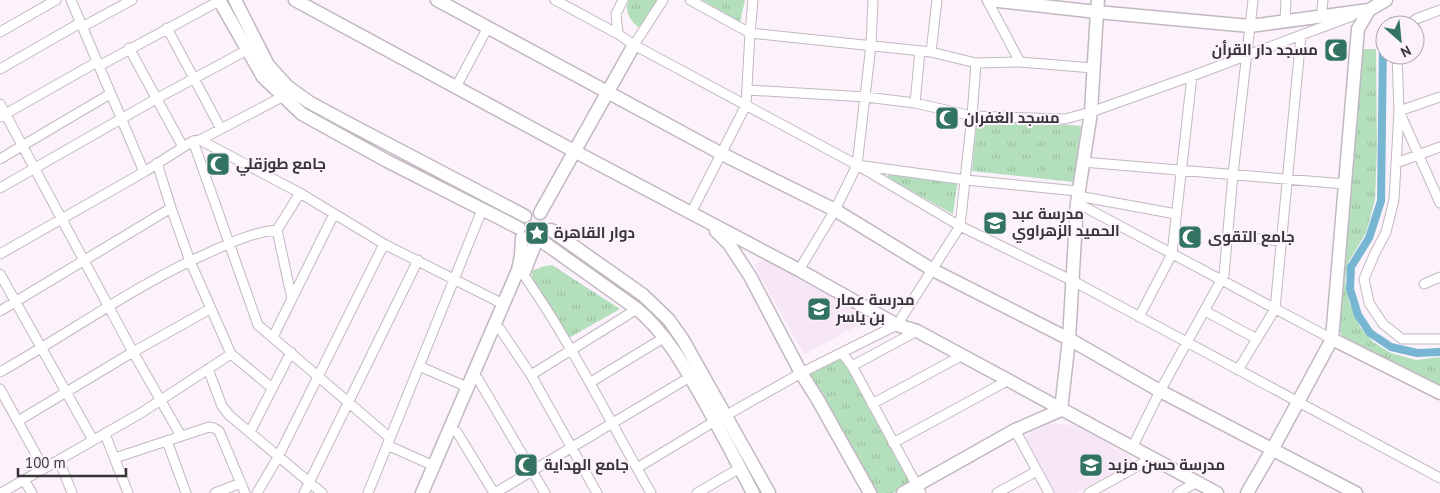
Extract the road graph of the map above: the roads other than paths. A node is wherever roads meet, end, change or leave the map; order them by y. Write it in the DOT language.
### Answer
graph roads {
  1 [pos="56,0"];
  2 [pos="71,0"];
  3 [pos="132,0"];
  4 [pos="219,0"];
  5 [pos="235,0"];
  6 [pos="295,0"];
  7 [pos="438,0"];
  8 [pos="555,0"];
  9 [pos="623,0"];
  10 [pos="664,0"];
  11 [pos="690,0"];
  12 [pos="754,0"];
  13 [pos="873,0"];
  14 [pos="937,0"];
  15 [pos="988,0"];
  16 [pos="1253,0"];
  17 [pos="1286,0"];
  18 [pos="1323,0"];
  19 [pos="1386,0"];
  20 [pos="1370,5"];
  21 [pos="1098,6"];
  22 [pos="1440,10"];
  23 [pos="1425,16"];
  24 [pos="1321,17"];
  25 [pos="1285,21"];
  26 [pos="81,25"];
  27 [pos="1250,26"];
  28 [pos="488,27"];
  29 [pos="167,28"];
  30 [pos="0,32"];
  31 [pos="618,34"];
  32 [pos="750,34"];
  33 [pos="1301,36"];
  34 [pos="634,45"];
  35 [pos="871,45"];
  36 [pos="129,48"];
  37 [pos="247,50"];
  38 [pos="920,51"];
  39 [pos="931,52"];
  40 [pos="1247,56"];
  41 [pos="1020,62"];
  42 [pos="976,63"];
  43 [pos="98,64"];
  44 [pos="1397,65"];
  45 [pos="1094,68"];
  46 [pos="0,69"];
  47 [pos="1192,76"];
  48 [pos="194,79"];
  49 [pos="456,87"];
  50 [pos="748,90"];
  51 [pos="608,91"];
  52 [pos="110,94"];
  53 [pos="282,97"];
  54 [pos="866,97"];
  55 [pos="1440,97"];
  56 [pos="156,99"];
  57 [pos="915,103"];
  58 [pos="0,104"];
  59 [pos="746,105"];
  60 [pos="1399,111"];
  61 [pos="1091,112"];
  62 [pos="3,115"];
  63 [pos="972,116"];
  64 [pos="121,120"];
  65 [pos="221,129"];
  66 [pos="197,140"];
  67 [pos="23,146"];
  68 [pos="183,147"];
  69 [pos="1440,147"];
  70 [pos="574,151"];
  71 [pos="722,154"];
  72 [pos="1419,155"];
  73 [pos="0,159"];
  74 [pos="1083,162"];
  75 [pos="156,163"];
  76 [pos="1396,163"];
  77 [pos="857,165"];
  78 [pos="34,168"];
  79 [pos="1180,170"];
  80 [pos="144,172"];
  81 [pos="1232,174"];
  82 [pos="966,180"];
  83 [pos="1287,180"];
  84 [pos="1345,184"];
  85 [pos="0,188"];
  86 [pos="300,193"];
  87 [pos="1078,197"];
  88 [pos="1440,200"];
  89 [pos="171,208"];
  90 [pos="482,210"];
  91 [pos="835,210"];
  92 [pos="540,213"];
  93 [pos="691,213"];
  94 [pos="334,214"];
  95 [pos="1176,214"];
  96 [pos="525,216"];
  97 [pos="62,218"];
  98 [pos="705,221"];
  99 [pos="960,226"];
  100 [pos="276,230"];
  101 [pos="551,230"];
  102 [pos="521,233"];
  103 [pos="1228,236"];
  104 [pos="1282,241"];
  105 [pos="229,243"];
  106 [pos="539,243"];
  107 [pos="384,244"];
  108 [pos="0,254"];
  109 [pos="1172,254"];
  110 [pos="84,260"];
  111 [pos="418,260"];
  112 [pos="190,261"];
  113 [pos="800,270"];
  114 [pos="933,270"];
  115 [pos="0,274"];
  116 [pos="523,274"];
  117 [pos="1440,277"];
  118 [pos="454,278"];
  119 [pos="1221,280"];
  120 [pos="1073,281"];
  121 [pos="1424,284"];
  122 [pos="292,299"];
  123 [pos="15,302"];
  124 [pos="503,304"];
  125 [pos="108,305"];
  126 [pos="637,309"];
  127 [pos="1275,309"];
  128 [pos="210,310"];
  129 [pos="0,311"];
  130 [pos="1205,311"];
  131 [pos="1139,317"];
  132 [pos="897,325"];
  133 [pos="500,330"];
  134 [pos="917,331"];
  135 [pos="665,336"];
  136 [pos="273,337"];
  137 [pos="1069,339"];
  138 [pos="1257,339"];
  139 [pos="1332,339"];
  140 [pos="1440,339"];
  141 [pos="1188,343"];
  142 [pos="41,349"];
  143 [pos="571,350"];
  144 [pos="133,352"];
  145 [pos="291,352"];
  146 [pos="842,353"];
  147 [pos="231,354"];
  148 [pos="961,356"];
  149 [pos="419,366"];
  150 [pos="852,366"];
  151 [pos="208,369"];
  152 [pos="1238,370"];
  153 [pos="0,372"];
  154 [pos="801,374"];
  155 [pos="531,375"];
  156 [pos="318,376"];
  157 [pos="690,377"];
  158 [pos="1008,381"];
  159 [pos="591,382"];
  160 [pos="473,383"];
  161 [pos="272,388"];
  162 [pos="0,389"];
  163 [pos="1160,391"];
  164 [pos="67,393"];
  165 [pos="1440,393"];
  166 [pos="160,400"];
  167 [pos="349,402"];
  168 [pos="1297,402"];
  169 [pos="872,404"];
  170 [pos="10,406"];
  171 [pos="1062,410"];
  172 [pos="0,412"];
  173 [pos="720,418"];
  174 [pos="18,422"];
  175 [pos="612,425"];
  176 [pos="1016,430"];
  177 [pos="250,432"];
  178 [pos="457,432"];
  179 [pos="105,434"];
  180 [pos="181,436"];
  181 [pos="94,440"];
  182 [pos="167,441"];
  183 [pos="389,442"];
  184 [pos="893,443"];
  185 [pos="572,448"];
  186 [pos="1132,448"];
  187 [pos="1272,450"];
  188 [pos="278,457"];
  189 [pos="115,458"];
  190 [pos="1152,458"];
  191 [pos="59,460"];
  192 [pos="434,466"];
  193 [pos="44,468"];
  194 [pos="637,468"];
  195 [pos="740,468"];
  196 [pos="532,471"];
  197 [pos="1037,471"];
  198 [pos="1440,478"];
  199 [pos="24,480"];
  200 [pos="241,482"];
  201 [pos="1197,482"];
  202 [pos="310,483"];
  203 [pos="918,489"];
  204 [pos="1,493"];
  205 [pos="32,493"];
  206 [pos="72,493"];
  207 [pos="128,493"];
  208 [pos="186,493"];
  209 [pos="215,493"];
  210 [pos="245,493"];
  211 [pos="258,493"];
  212 [pos="304,493"];
  213 [pos="322,493"];
  214 [pos="368,493"];
  215 [pos="422,493"];
  216 [pos="430,493"];
  217 [pos="494,493"];
  218 [pos="545,493"];
  219 [pos="597,493"];
  220 [pos="651,493"];
  221 [pos="697,493"];
  222 [pos="753,493"];
  223 [pos="770,493"];
  224 [pos="870,493"];
  225 [pos="903,493"];
  226 [pos="997,493"];
  227 [pos="1049,493"];
  228 [pos="1090,493"];
  229 [pos="1178,493"];
  230 [pos="1217,493"];
  231 [pos="1246,493"];
  232 [pos="1356,493"];
  1 -- 30 [label="street"];
  2 -- 26 [label="street"];
  3 -- 26 [label="street"];
  4 -- 29 [label="street"];
  4 -- 37 [label="main road"];
  5 -- 96 [label="main road"];
  6 -- 49 [label="main road"];
  7 -- 28 [label="main road"];
  8 -- 31 [label="street"];
  9 -- 31 [label="street"];
  10 -- 34 [label="street"];
  11 -- 32 [label="street"];
  12 -- 32 [label="street"];
  13 -- 35 [label="street"];
  14 -- 39 [label="street"];
  15 -- 21 [label="main road"];
  15 -- 41 [label="street"];
  16 -- 27 [label="street"];
  17 -- 25 [label="street"];
  18 -- 24 [label="street"];
  19 -- 20 [label="main road"];
  20 -- 24 [label="main road"];
  20 -- 33 [label="street"];
  20 -- 84 [label="main road"];
  21 -- 27 [label="main road"];
  21 -- 45 [label="main road"];
  22 -- 23 [label="street"];
  24 -- 25 [label="main road"];
  25 -- 27 [label="main road"];
  26 -- 43 [label="street"];
  26 -- 46 [label="street"];
  27 -- 40 [label="street"];
  28 -- 49 [label="street"];
  28 -- 51 [label="main road"];
  29 -- 36 [label="street"];
  29 -- 48 [label="street"];
  31 -- 34 [label="street"];
  32 -- 35 [label="street"];
  32 -- 50 [label="street"];
  33 -- 40 [label="street"];
  33 -- 83 [label="street"];
  34 -- 51 [label="main road"];
  34 -- 59 [label="street"];
  35 -- 38 [label="street"];
  35 -- 54 [label="street"];
  36 -- 43 [label="street"];
  36 -- 56 [label="street"];
  37 -- 48 [label="street"];
  37 -- 53 [label="main road"];
  38 -- 39 [label="street"];
  38 -- 57 [label="street"];
  39 -- 42 [label="street"];
  40 -- 47 [label="street"];
  40 -- 81 [label="street"];
  41 -- 42 [label="street"];
  41 -- 45 [label="street"];
  42 -- 63 [label="street"];
  43 -- 52 [label="street"];
  43 -- 62 [label="street"];
  44 -- 60 [label="street"];
  45 -- 61 [label="main road"];
  47 -- 61 [label="street"];
  47 -- 79 [label="street"];
  48 -- 56 [label="street"];
  48 -- 65 [label="street"];
  49 -- 70 [label="main road"];
  50 -- 54 [label="street"];
  50 -- 59 [label="street"];
  51 -- 70 [label="main road"];
  51 -- 71 [label="main road"];
  52 -- 64 [label="street"];
  52 -- 67 [label="street"];
  53 -- 65 [label="street"];
  53 -- 90 [label="main road"];
  54 -- 57 [label="street"];
  54 -- 77 [label="street"];
  55 -- 60 [label="street"];
  56 -- 64 [label="street"];
  56 -- 68 [label="street"];
  57 -- 63 [label="street"];
  58 -- 62 [label="street"];
  59 -- 71 [label="street"];
  59 -- 77 [label="street"];
  60 -- 72 [label="street"];
  60 -- 76 [label="street"];
  61 -- 63 [label="street"];
  61 -- 74 [label="main road"];
  62 -- 67 [label="street"];
  63 -- 82 [label="street"];
  64 -- 78 [label="street"];
  64 -- 80 [label="street"];
  65 -- 66 [label="street"];
  66 -- 68 [label="street"];
  66 -- 86 [label="street"];
  66 -- 105 [label="street"];
  67 -- 73 [label="street"];
  67 -- 78 [label="street"];
  68 -- 75 [label="street"];
  69 -- 72 [label="street"];
  70 -- 92 [label="main road"];
  70 -- 93 [label="main road"];
  71 -- 91 [label="main road"];
  71 -- 93 [label="street"];
  72 -- 76 [label="street"];
  72 -- 88 [label="street"];
  74 -- 79 [label="street"];
  74 -- 87 [label="main road"];
  75 -- 80 [label="street"];
  75 -- 89 [label="street"];
  76 -- 140 [label="street"];
  77 -- 82 [label="street"];
  77 -- 91 [label="street"];
  77 -- 99 [label="street"];
  78 -- 85 [label="street"];
  78 -- 97 [label="street"];
  79 -- 81 [label="street"];
  79 -- 95 [label="street"];
  80 -- 97 [label="street"];
  81 -- 83 [label="street"];
  81 -- 103 [label="street"];
  82 -- 87 [label="street"];
  82 -- 99 [label="street"];
  83 -- 84 [label="street"];
  83 -- 104 [label="street"];
  84 -- 139 [label="main road"];
  86 -- 94 [label="street"];
  86 -- 100 [label="street"];
  87 -- 95 [label="street"];
  87 -- 109 [label="street"];
  87 -- 120 [label="main road"];
  89 -- 110 [label="street"];
  89 -- 112 [label="street"];
  90 -- 102 [label="main road"];
  90 -- 118 [label="street"];
  91 -- 113 [label="street"];
  91 -- 114 [label="main road"];
  92 -- 96 [label="main road"];
  92 -- 101 [label="main road"];
  93 -- 98 [label="main road"];
  94 -- 107 [label="street"];
  94 -- 122 [label="street"];
  95 -- 109 [label="street"];
  96 -- 102 [label="main road"];
  97 -- 108 [label="street"];
  97 -- 110 [label="street"];
  98 -- 113 [label="main road"];
  98 -- 154 [label="main road"];
  99 -- 114 [label="street"];
  99 -- 120 [label="street"];
  100 -- 105 [label="street"];
  100 -- 122 [label="street"];
  101 -- 106 [label="main road"];
  101 -- 173 [label="main road"];
  102 -- 106 [label="main road"];
  102 -- 124 [label="main road"];
  103 -- 104 [label="street"];
  103 -- 119 [label="street"];
  104 -- 127 [label="street"];
  105 -- 112 [label="street"];
  105 -- 136 [label="street"];
  106 -- 116 [label="main road"];
  106 -- 126 [label="main road"];
  107 -- 111 [label="street"];
  107 -- 156 [label="street"];
  109 -- 119 [label="street"];
  109 -- 131 [label="street"];
  110 -- 123 [label="street"];
  110 -- 125 [label="street"];
  111 -- 118 [label="street"];
  111 -- 167 [label="street"];
  112 -- 125 [label="street"];
  112 -- 128 [label="street"];
  113 -- 132 [label="main road"];
  114 -- 132 [label="street"];
  114 -- 137 [label="main road"];
  115 -- 123 [label="street"];
  116 -- 133 [label="main road"];
  116 -- 143 [label="street"];
  117 -- 121 [label="street"];
  118 -- 124 [label="street"];
  118 -- 149 [label="street"];
  119 -- 127 [label="street"];
  119 -- 130 [label="street"];
  120 -- 131 [label="street"];
  120 -- 137 [label="main road"];
  122 -- 136 [label="street"];
  123 -- 129 [label="street"];
  123 -- 142 [label="street"];
  124 -- 160 [label="main road"];
  125 -- 142 [label="street"];
  125 -- 144 [label="street"];
  126 -- 135 [label="main road"];
  126 -- 143 [label="street"];
  127 -- 138 [label="street"];
  127 -- 139 [label="street"];
  128 -- 144 [label="street"];
  128 -- 147 [label="street"];
  130 -- 138 [label="street"];
  130 -- 141 [label="street"];
  131 -- 141 [label="street"];
  132 -- 134 [label="main road"];
  132 -- 146 [label="street"];
  133 -- 155 [label="street"];
  133 -- 160 [label="main road"];
  134 -- 148 [label="main road"];
  134 -- 150 [label="street"];
  135 -- 157 [label="main road"];
  135 -- 159 [label="street"];
  136 -- 145 [label="street"];
  137 -- 163 [label="main road"];
  137 -- 171 [label="main road"];
  138 -- 152 [label="street"];
  139 -- 165 [label="main road"];
  139 -- 168 [label="main road"];
  141 -- 152 [label="street"];
  141 -- 163 [label="street"];
  142 -- 153 [label="street"];
  142 -- 164 [label="street"];
  143 -- 155 [label="street"];
  143 -- 159 [label="street"];
  144 -- 164 [label="street"];
  144 -- 166 [label="street"];
  145 -- 156 [label="street"];
  145 -- 161 [label="street"];
  146 -- 150 [label="street"];
  146 -- 154 [label="street"];
  147 -- 151 [label="street"];
  147 -- 161 [label="street"];
  148 -- 158 [label="main road"];
  148 -- 169 [label="street"];
  149 -- 160 [label="street"];
  149 -- 183 [label="street"];
  150 -- 169 [label="street"];
  151 -- 166 [label="street"];
  151 -- 177 [label="street"];
  152 -- 168 [label="street"];
  154 -- 173 [label="street"];
  154 -- 224 [label="main road"];
  155 -- 185 [label="street"];
  156 -- 167 [label="street"];
  156 -- 188 [label="street"];
  157 -- 173 [label="main road"];
  157 -- 175 [label="street"];
  158 -- 171 [label="main road"];
  158 -- 184 [label="street"];
  159 -- 175 [label="street"];
  160 -- 178 [label="main road"];
  160 -- 192 [label="main road"];
  160 -- 196 [label="street"];
  161 -- 177 [label="street"];
  162 -- 170 [label="street"];
  163 -- 186 [label="street"];
  163 -- 187 [label="main road"];
  164 -- 174 [label="street"];
  164 -- 181 [label="street"];
  166 -- 179 [label="street"];
  166 -- 180 [label="street"];
  167 -- 183 [label="street"];
  167 -- 202 [label="street"];
  168 -- 187 [label="main road"];
  168 -- 198 [label="street"];
  169 -- 184 [label="street"];
  170 -- 172 [label="street"];
  170 -- 174 [label="street"];
  171 -- 176 [label="main road"];
  171 -- 186 [label="main road"];
  173 -- 194 [label="street"];
  173 -- 195 [label="main road"];
  173 -- 223 [label="main road"];
  174 -- 193 [label="street"];
  175 -- 185 [label="street"];
  175 -- 194 [label="street"];
  176 -- 197 [label="street"];
  176 -- 203 [label="main road"];
  177 -- 188 [label="street"];
  178 -- 216 [label="main road"];
  178 -- 217 [label="street"];
  179 -- 181 [label="street"];
  179 -- 189 [label="street"];
  180 -- 182 [label="street"];
  180 -- 200 [label="street"];
  181 -- 191 [label="street"];
  182 -- 189 [label="street"];
  182 -- 208 [label="street"];
  183 -- 192 [label="street"];
  183 -- 214 [label="street"];
  184 -- 203 [label="street"];
  185 -- 196 [label="street"];
  185 -- 219 [label="street"];
  186 -- 190 [label="main road"];
  187 -- 231 [label="main road"];
  187 -- 232 [label="main road"];
  188 -- 202 [label="street"];
  188 -- 211 [label="street"];
  189 -- 207 [label="street"];
  190 -- 201 [label="main road"];
  190 -- 228 [label="street"];
  191 -- 193 [label="street"];
  191 -- 206 [label="street"];
  192 -- 215 [label="main road"];
  193 -- 199 [label="street"];
  194 -- 220 [label="street"];
  195 -- 221 [label="street"];
  195 -- 222 [label="main road"];
  196 -- 217 [label="street"];
  196 -- 218 [label="street"];
  197 -- 226 [label="street"];
  197 -- 227 [label="street"];
  199 -- 204 [label="street"];
  199 -- 205 [label="street"];
  200 -- 209 [label="street"];
  200 -- 210 [label="street"];
  201 -- 229 [label="street"];
  201 -- 230 [label="main road"];
  202 -- 212 [label="street"];
  202 -- 213 [label="street"];
  203 -- 225 [label="main road"];
}
